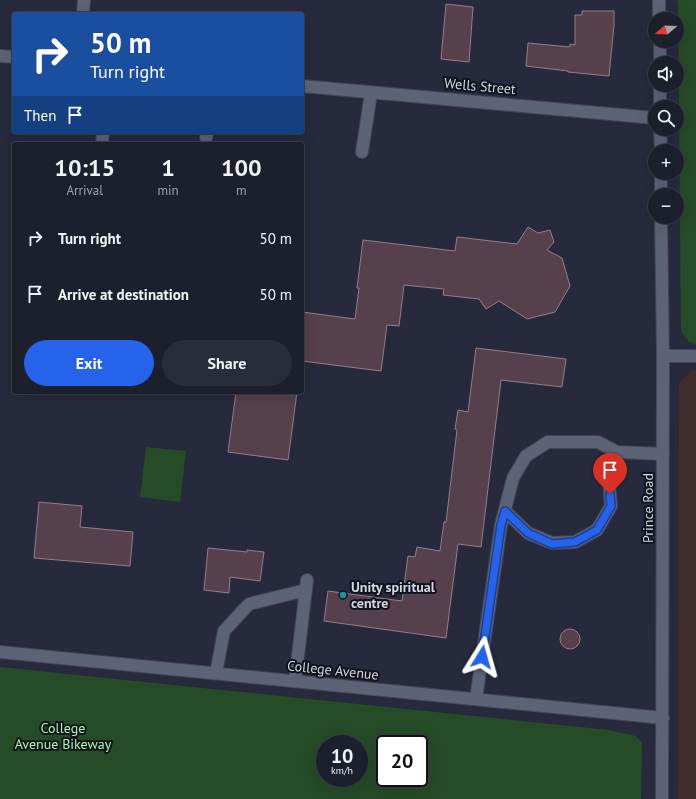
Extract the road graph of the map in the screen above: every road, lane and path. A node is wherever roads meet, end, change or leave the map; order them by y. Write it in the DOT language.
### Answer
graph roads {
  1 [pos="84,0"];
  2 [pos="659,0"];
  3 [pos="83,12"];
  4 [pos="659,12"];
  5 [pos="0,56"];
  6 [pos="12,57"];
  7 [pos="304,86"];
  8 [pos="371,93"];
  9 [pos="648,117"];
  10 [pos="362,152"];
  11 [pos="661,224"];
  12 [pos="663,356"];
  13 [pos="696,356"];
  14 [pos="617,452"];
  15 [pos="663,454"];
  16 [pos="505,511"];
  17 [pos="0,652"];
  18 [pos="216,673"];
  19 [pos="294,681"];
  20 [pos="476,699"];
  21 [pos="663,718"];
  22 [pos="662,799"];
  1 -- 3 [label="street"];
  2 -- 4 [label="street"];
  5 -- 6 [label="street"];
  7 -- 8 [label="street, Wells Street"];
  8 -- 9 [label="street, Wells Street"];
  8 -- 10 [label="street"];
  11 -- 12 [label="street, Prince Road"];
  12 -- 13 [label="street"];
  12 -- 15 [label="street, Prince Road"];
  14 -- 15 [label="street"];
  14 -- 16 [label="street"];
  14 -- 16 [label="street"];
  15 -- 21 [label="street, Prince Road"];
  16 -- 20 [label="street"];
  17 -- 18 [label="street, College Avenue"];
  18 -- 19 [label="street, College Avenue"];
  18 -- 19 [label="street"];
  19 -- 20 [label="street, College Avenue"];
  20 -- 21 [label="street, College Avenue"];
  21 -- 22 [label="street, Prince Road"];
}
